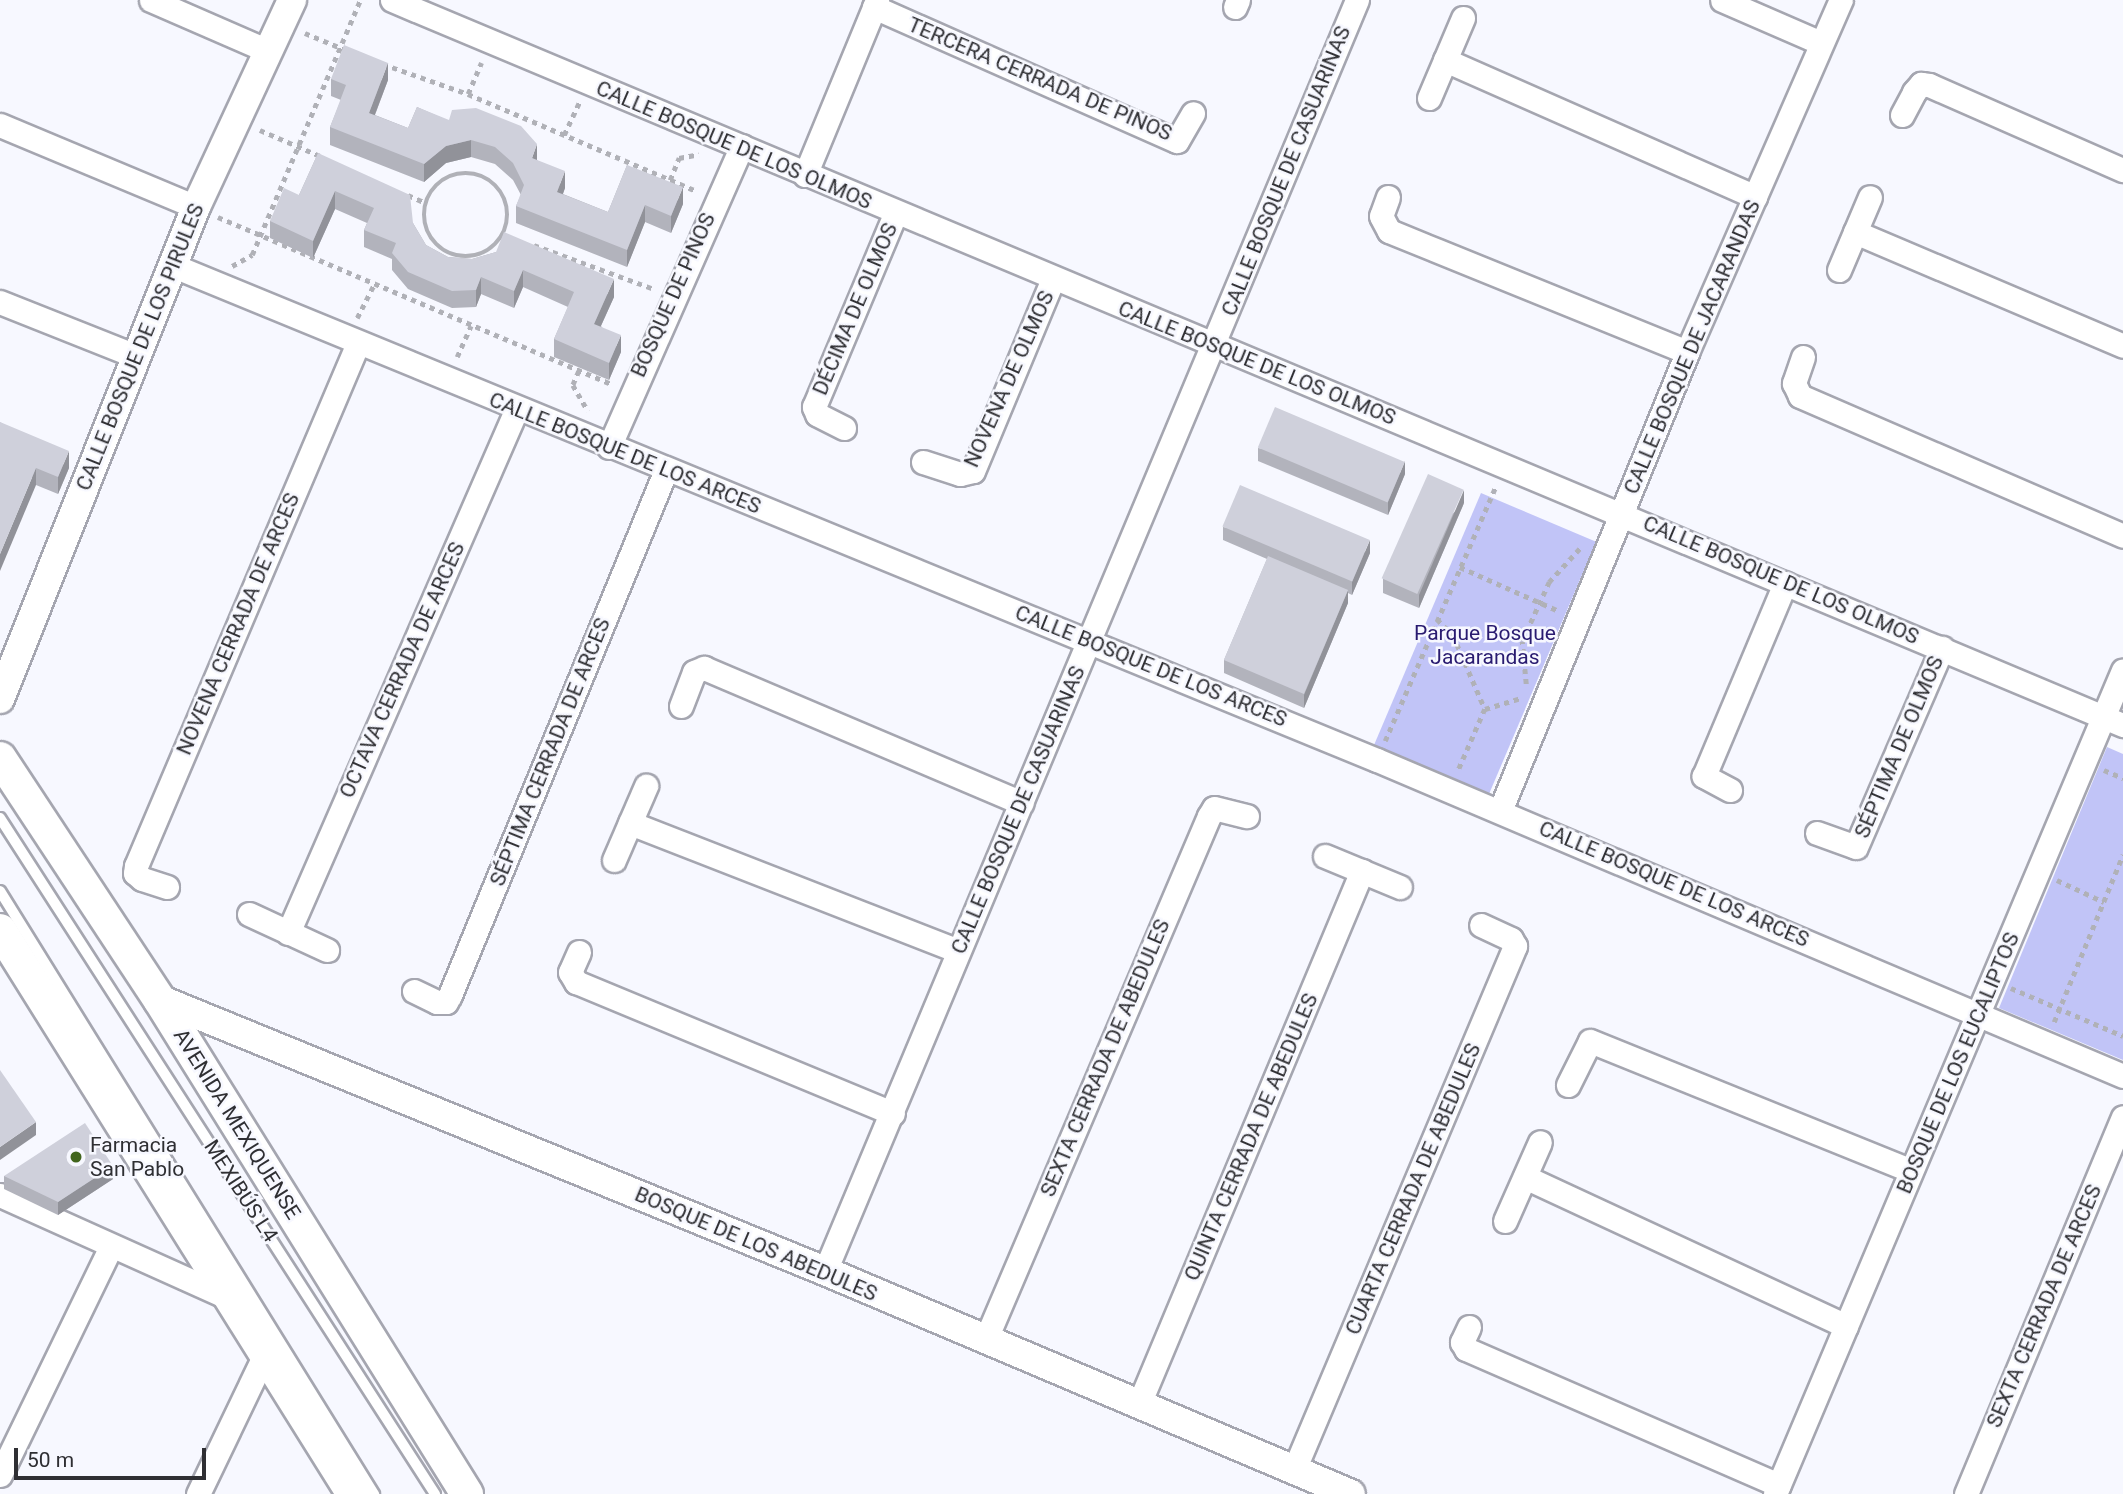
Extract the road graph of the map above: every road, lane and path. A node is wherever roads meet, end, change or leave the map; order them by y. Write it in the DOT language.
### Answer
graph roads {
  1 [pos="151,0"];
  2 [pos="360,0"];
  3 [pos="392,0"];
  4 [pos="1357,0"];
  5 [pos="1722,0"];
  6 [pos="1841,0"];
  7 [pos="876,4"];
  8 [pos="286,11"];
  9 [pos="1463,18"];
  10 [pos="490,43"];
  11 [pos="1821,43"];
  12 [pos="340,48"];
  13 [pos="266,50"];
  14 [pos="352,52"];
  15 [pos="1445,60"];
  16 [pos="378,62"];
  17 [pos="589,83"];
  18 [pos="468,94"];
  19 [pos="1429,98"];
  20 [pos="1193,113"];
  21 [pos="1902,115"];
  22 [pos="237,120"];
  23 [pos="0,125"];
  24 [pos="564,135"];
  25 [pos="298,146"];
  26 [pos="742,146"];
  27 [pos="333,161"];
  28 [pos="2123,170"];
  29 [pos="805,175"];
  30 [pos="403,192"];
  31 [pos="1388,197"];
  32 [pos="1755,197"];
  33 [pos="1870,197"];
  34 [pos="716,200"];
  35 [pos="426,203"];
  36 [pos="196,207"];
  37 [pos="895,214"];
  38 [pos="1855,232"];
  39 [pos="503,234"];
  40 [pos="260,237"];
  41 [pos="516,238"];
  42 [pos="528,243"];
  43 [pos="174,266"];
  44 [pos="1839,270"];
  45 [pos="1053,279"];
  46 [pos="207,281"];
  47 [pos="374,285"];
  48 [pos="676,297"];
  49 [pos="0,302"];
  50 [pos="471,326"];
  51 [pos="353,341"];
  52 [pos="1214,345"];
  53 [pos="2123,346"];
  54 [pos="1687,352"];
  55 [pos="136,356"];
  56 [pos="1803,358"];
  57 [pos="447,380"];
  58 [pos="629,393"];
  59 [pos="517,408"];
  60 [pos="844,428"];
  61 [pos="609,447"];
  62 [pos="923,462"];
  63 [pos="1504,466"];
  64 [pos="666,470"];
  65 [pos="1623,513"];
  66 [pos="2123,536"];
  67 [pos="1584,544"];
  68 [pos="1460,567"];
  69 [pos="1785,583"];
  70 [pos="1539,603"];
  71 [pos="1437,619"];
  72 [pos="1579,620"];
  73 [pos="1090,641"];
  74 [pos="1942,648"];
  75 [pos="2123,670"];
  76 [pos="1527,696"];
  77 [pos="0,699"];
  78 [pos="681,706"];
  79 [pos="2113,720"];
  80 [pos="0,758"];
  81 [pos="1377,760"];
  82 [pos="646,786"];
  83 [pos="1730,790"];
  84 [pos="1449,791"];
  85 [pos="1022,803"];
  86 [pos="1500,811"];
  87 [pos="1247,816"];
  88 [pos="0,818"];
  89 [pos="630,823"];
  90 [pos="1817,833"];
  91 [pos="2123,855"];
  92 [pos="1325,856"];
  93 [pos="614,860"];
  94 [pos="1363,871"];
  95 [pos="2038,871"];
  96 [pos="167,887"];
  97 [pos="1400,887"];
  98 [pos="0,891"];
  99 [pos="2104,902"];
  100 [pos="248,914"];
  101 [pos="1482,925"];
  102 [pos="0,930"];
  103 [pos="288,933"];
  104 [pos="327,950"];
  105 [pos="958,951"];
  106 [pos="579,952"];
  107 [pos="1994,981"];
  108 [pos="414,991"];
  109 [pos="159,999"];
  110 [pos="2059,1009"];
  111 [pos="1975,1011"];
  112 [pos="2123,1036"];
  113 [pos="2046,1043"];
  114 [pos="2123,1076"];
  115 [pos="1569,1085"];
  116 [pos="893,1113"];
  117 [pos="2123,1117"];
  118 [pos="1540,1142"];
  119 [pos="1911,1171"];
  120 [pos="1525,1177"];
  121 [pos="0,1195"];
  122 [pos="1505,1222"];
  123 [pos="111,1246"];
  124 [pos="825,1271"];
  125 [pos="231,1299"];
  126 [pos="1846,1326"];
  127 [pos="1469,1327"];
  128 [pos="985,1341"];
  129 [pos="265,1354"];
  130 [pos="1139,1404"];
  131 [pos="1294,1470"];
  132 [pos="0,1475"];
  133 [pos="1777,1489"];
  134 [pos="198,1494"];
  135 [pos="353,1494"];
  136 [pos="374,1494"];
  137 [pos="435,1494"];
  138 [pos="467,1494"];
  139 [pos="1351,1494"];
  140 [pos="1966,1494"];
  1 -- 13 [label="street"];
  2 -- 12 [label="path"];
  3 -- 10 [label="street, CALLE BOSQUE DE LOS OLMOS"];
  4 -- 52 [label="street, CALLE BOSQUE DE CASUARINAS"];
  5 -- 11 [label="street"];
  6 -- 11 [label="street, CALLE BOSQUE DE JACARANDAS"];
  7 -- 20 [label="street, TERCERA CERRADA DE PINOS"];
  7 -- 29 [label="street"];
  8 -- 12 [label="path"];
  8 -- 13 [label="street, CALLE BOSQUE DE LOS PIRULES"];
  9 -- 15 [label="street"];
  10 -- 17 [label="street, CALLE BOSQUE DE LOS OLMOS"];
  10 -- 18 [label="path"];
  11 -- 32 [label="street, CALLE BOSQUE DE JACARANDAS"];
  12 -- 14 [label="path"];
  12 -- 25 [label="path"];
  13 -- 22 [label="street, CALLE BOSQUE DE LOS PIRULES"];
  15 -- 19 [label="street"];
  15 -- 32 [label="street"];
  16 -- 18 [label="path"];
  17 -- 24 [label="path"];
  17 -- 26 [label="street, CALLE BOSQUE DE LOS OLMOS"];
  18 -- 24 [label="path"];
  21 -- 28 [label="street"];
  22 -- 25 [label="path"];
  22 -- 36 [label="street, CALLE BOSQUE DE LOS PIRULES"];
  23 -- 36 [label="street"];
  24 -- 34 [label="path"];
  25 -- 27 [label="path"];
  25 -- 40 [label="path"];
  26 -- 29 [label="street, CALLE BOSQUE DE LOS OLMOS"];
  26 -- 34 [label="street, BOSQUE DE PINOS"];
  29 -- 37 [label="street, CALLE BOSQUE DE LOS OLMOS"];
  30 -- 35 [label="path"];
  31 -- 54 [label="street"];
  32 -- 54 [label="street, CALLE BOSQUE DE JACARANDAS"];
  33 -- 38 [label="street"];
  34 -- 48 [label="street, BOSQUE DE PINOS"];
  35 -- 39 [label="path"];
  35 -- 39 [label="path"];
  36 -- 40 [label="path"];
  36 -- 43 [label="street, CALLE BOSQUE DE LOS PIRULES"];
  37 -- 45 [label="street, CALLE BOSQUE DE LOS OLMOS"];
  37 -- 60 [label="street, DÉCIMA DE OLMOS"];
  38 -- 44 [label="street"];
  38 -- 53 [label="street"];
  39 -- 41 [label="path"];
  40 -- 46 [label="path"];
  40 -- 47 [label="path"];
  42 -- 48 [label="path"];
  43 -- 46 [label="street, CALLE BOSQUE DE LOS ARCES"];
  43 -- 55 [label="street, CALLE BOSQUE DE LOS PIRULES"];
  45 -- 52 [label="street, CALLE BOSQUE DE LOS OLMOS"];
  45 -- 62 [label="street, NOVENA DE OLMOS"];
  46 -- 51 [label="street, CALLE BOSQUE DE LOS ARCES"];
  47 -- 50 [label="path"];
  47 -- 51 [label="path"];
  48 -- 58 [label="street, BOSQUE DE PINOS"];
  49 -- 55 [label="street"];
  50 -- 57 [label="path"];
  50 -- 58 [label="path"];
  51 -- 57 [label="street, CALLE BOSQUE DE LOS ARCES"];
  51 -- 96 [label="street, NOVENA CERRADA DE ARCES"];
  52 -- 63 [label="street, CALLE BOSQUE DE LOS OLMOS"];
  52 -- 73 [label="street, CALLE BOSQUE DE CASUARINAS"];
  54 -- 65 [label="street, CALLE BOSQUE DE JACARANDAS"];
  55 -- 77 [label="street, CALLE BOSQUE DE LOS PIRULES"];
  56 -- 66 [label="street"];
  57 -- 59 [label="street, CALLE BOSQUE DE LOS ARCES"];
  58 -- 61 [label="street, BOSQUE DE PINOS"];
  59 -- 61 [label="street, CALLE BOSQUE DE LOS ARCES"];
  59 -- 103 [label="street, OCTAVA CERRADA DE ARCES"];
  61 -- 64 [label="street, CALLE BOSQUE DE LOS ARCES"];
  63 -- 65 [label="street, CALLE BOSQUE DE LOS OLMOS"];
  63 -- 68 [label="path"];
  64 -- 73 [label="street, CALLE BOSQUE DE LOS ARCES"];
  64 -- 108 [label="street, SÉPTIMA CERRADA DE ARCES"];
  65 -- 69 [label="street, CALLE BOSQUE DE LOS OLMOS"];
  65 -- 72 [label="street, CALLE BOSQUE DE JACARANDAS"];
  67 -- 70 [label="path"];
  68 -- 70 [label="path"];
  68 -- 71 [label="path"];
  69 -- 74 [label="street, CALLE BOSQUE DE LOS OLMOS"];
  69 -- 83 [label="street"];
  70 -- 72 [label="path"];
  70 -- 76 [label="path"];
  71 -- 81 [label="path"];
  71 -- 84 [label="path"];
  72 -- 86 [label="street, CALLE BOSQUE DE JACARANDAS"];
  73 -- 81 [label="street, CALLE BOSQUE DE LOS ARCES"];
  73 -- 85 [label="street, CALLE BOSQUE DE CASUARINAS"];
  74 -- 79 [label="street, CALLE BOSQUE DE LOS OLMOS"];
  74 -- 90 [label="street, SÉPTIMA DE OLMOS"];
  75 -- 79 [label="street, BOSQUE DE LOS EUCALIPTOS"];
  78 -- 85 [label="street"];
  79 -- 95 [label="street, BOSQUE DE LOS EUCALIPTOS"];
  80 -- 109 [label="main road, AVENIDA MEXIQUENSE"];
  81 -- 84 [label="street, CALLE BOSQUE DE LOS ARCES"];
  82 -- 89 [label="street"];
  84 -- 86 [label="street, CALLE BOSQUE DE LOS ARCES"];
  85 -- 105 [label="street, CALLE BOSQUE DE CASUARINAS"];
  86 -- 111 [label="street, CALLE BOSQUE DE LOS ARCES"];
  87 -- 128 [label="street, SEXTA CERRADA DE ABEDULES"];
  88 -- 137 [label="lane, MEXIBÚS L4"];
  89 -- 93 [label="street"];
  89 -- 105 [label="street"];
  91 -- 99 [label="path"];
  92 -- 94 [label="street"];
  94 -- 97 [label="street"];
  94 -- 130 [label="street, QUINTA CERRADA DE ABEDULES"];
  95 -- 99 [label="path"];
  95 -- 107 [label="street, BOSQUE DE LOS EUCALIPTOS"];
  98 -- 136 [label="lane, MEXIBÚS L4"];
  99 -- 110 [label="path"];
  100 -- 103 [label="street"];
  101 -- 131 [label="street, CUARTA CERRADA DE ABEDULES"];
  102 -- 125 [label="main road"];
  103 -- 104 [label="street"];
  105 -- 116 [label="street, CALLE BOSQUE DE CASUARINAS"];
  106 -- 116 [label="street"];
  107 -- 110 [label="path"];
  107 -- 111 [label="street, BOSQUE DE LOS EUCALIPTOS"];
  109 -- 124 [label="street, BOSQUE DE LOS ABEDULES"];
  109 -- 138 [label="main road, AVENIDA MEXIQUENSE"];
  110 -- 112 [label="path"];
  110 -- 113 [label="path"];
  111 -- 113 [label="street, CALLE BOSQUE DE LOS ARCES"];
  111 -- 119 [label="street, BOSQUE DE LOS EUCALIPTOS"];
  113 -- 114 [label="street, CALLE BOSQUE DE LOS ARCES"];
  115 -- 119 [label="street"];
  116 -- 124 [label="street, CALLE BOSQUE DE CASUARINAS"];
  117 -- 140 [label="street, SEXTA CERRADA DE ARCES"];
  118 -- 120 [label="street"];
  119 -- 126 [label="street, BOSQUE DE LOS EUCALIPTOS"];
  120 -- 122 [label="street"];
  120 -- 126 [label="street"];
  121 -- 123 [label="street"];
  123 -- 125 [label="street"];
  123 -- 132 [label="street"];
  124 -- 128 [label="street, BOSQUE DE LOS ABEDULES"];
  125 -- 129 [label="main road"];
  126 -- 133 [label="street, BOSQUE DE LOS EUCALIPTOS"];
  127 -- 133 [label="street"];
  128 -- 130 [label="street, BOSQUE DE LOS ABEDULES"];
  129 -- 134 [label="street"];
  129 -- 135 [label="main road"];
  130 -- 131 [label="street, BOSQUE DE LOS ABEDULES"];
  131 -- 139 [label="street, BOSQUE DE LOS ABEDULES"];
}
